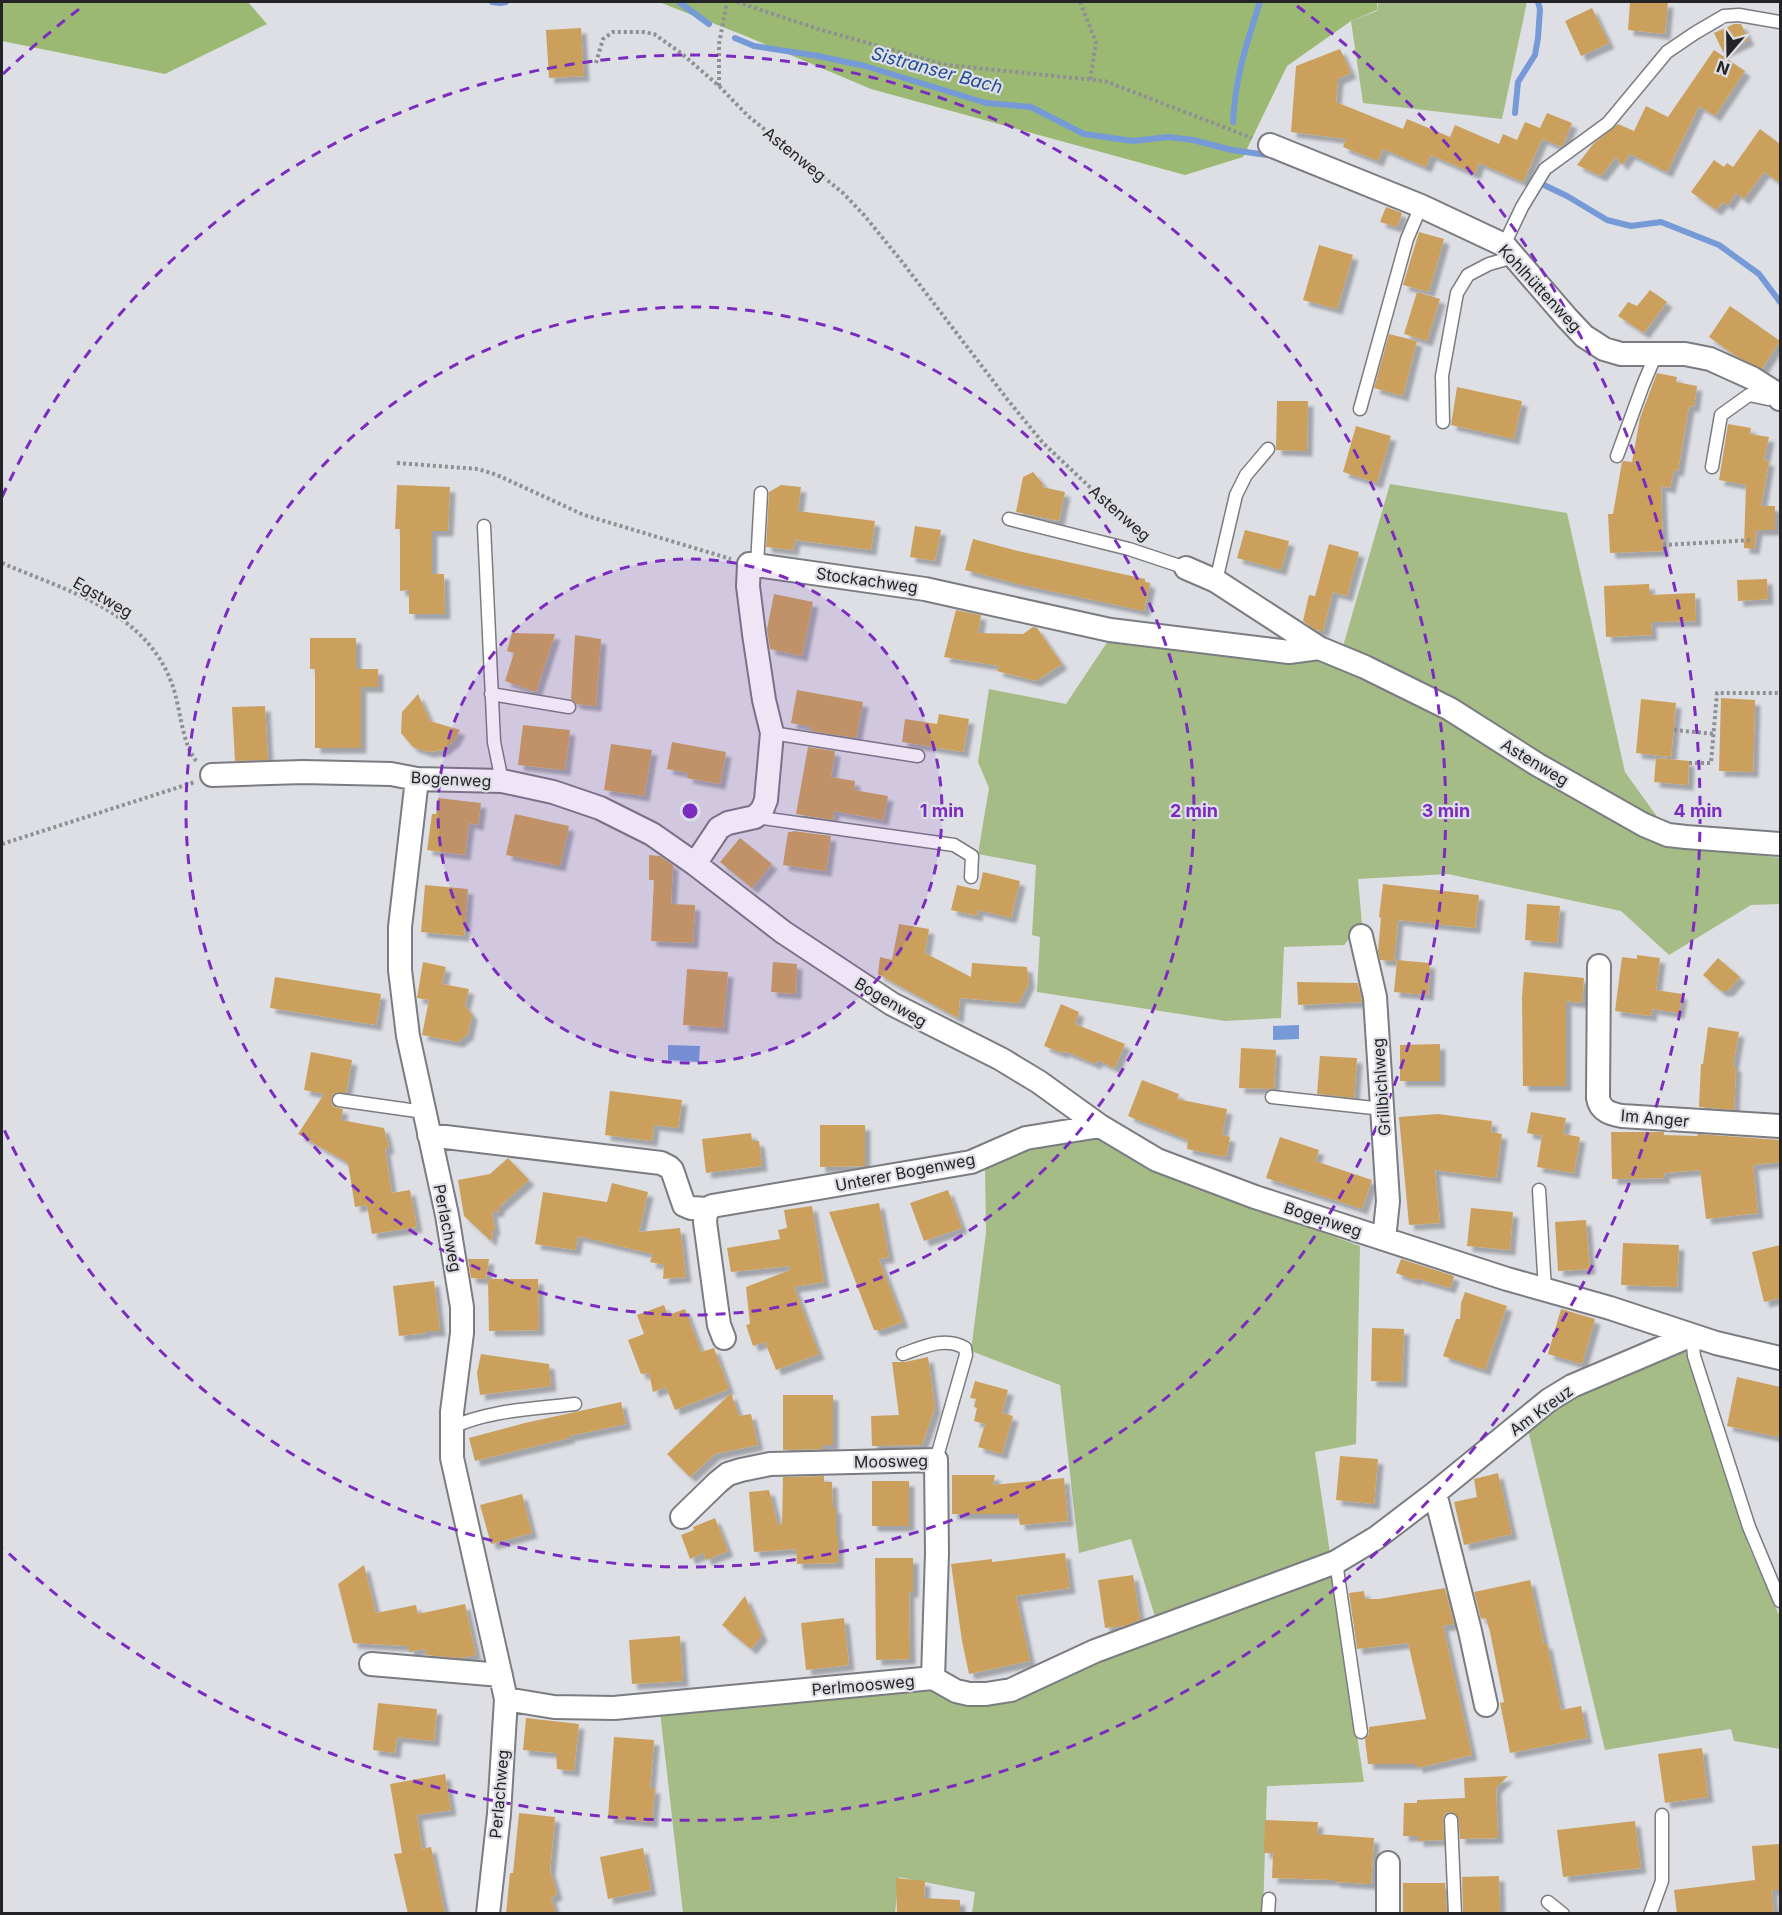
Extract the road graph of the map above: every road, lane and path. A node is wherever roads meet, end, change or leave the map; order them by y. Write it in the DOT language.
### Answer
graph roads {
  1 [pos="727,2"];
  2 [pos="737,2"];
  3 [pos="1080,2"];
  4 [pos="1780,22"];
  5 [pos="596,63"];
  6 [pos="1090,80"];
  7 [pos="719,86"];
  8 [pos="1270,145"];
  9 [pos="1421,206"];
  10 [pos="1509,251"];
  11 [pos="1656,354"];
  12 [pos="1780,396"];
  13 [pos="1360,409"];
  14 [pos="1443,422"];
  15 [pos="1268,449"];
  16 [pos="1617,456"];
  17 [pos="397,463"];
  18 [pos="1713,467"];
  19 [pos="761,493"];
  20 [pos="1009,519"];
  21 [pos="484,526"];
  22 [pos="1150,539"];
  23 [pos="1752,540"];
  24 [pos="1663,544"];
  25 [pos="2,563"];
  26 [pos="753,565"];
  27 [pos="1186,568"];
  28 [pos="1216,581"];
  29 [pos="1319,648"];
  30 [pos="1780,693"];
  31 [pos="491,694"];
  32 [pos="569,707"];
  33 [pos="1674,730"];
  34 [pos="772,733"];
  35 [pos="1715,734"];
  36 [pos="918,756"];
  37 [pos="1689,763"];
  38 [pos="212,776"];
  39 [pos="417,780"];
  40 [pos="502,781"];
  41 [pos="755,817"];
  42 [pos="2,844"];
  43 [pos="1780,844"];
  44 [pos="695,864"];
  45 [pos="971,877"];
  46 [pos="1361,936"];
  47 [pos="1599,966"];
  48 [pos="1272,1097"];
  49 [pos="339,1100"];
  50 [pos="1383,1109"];
  51 [pos="424,1112"];
  52 [pos="1100,1126"];
  53 [pos="1780,1126"];
  54 [pos="429,1135"];
  55 [pos="1539,1190"];
  56 [pos="708,1209"];
  57 [pos="1384,1239"];
  58 [pos="1545,1290"];
  59 [pos="1692,1335"];
  60 [pos="724,1338"];
  61 [pos="903,1354"];
  62 [pos="1780,1358"];
  63 [pos="575,1404"];
  64 [pos="451,1428"];
  65 [pos="936,1460"];
  66 [pos="1436,1493"];
  67 [pos="682,1517"];
  68 [pos="1336,1562"];
  69 [pos="1780,1601"];
  70 [pos="371,1664"];
  71 [pos="501,1675"];
  72 [pos="933,1678"];
  73 [pos="506,1699"];
  74 [pos="1486,1706"];
  75 [pos="1361,1732"];
  76 [pos="1662,1815"];
  77 [pos="1451,1820"];
  78 [pos="1388,1863"];
  79 [pos="1269,1899"];
  80 [pos="1548,1902"];
  81 [pos="488,1914"];
  82 [pos="1268,1914"];
  83 [pos="1388,1914"];
  84 [pos="1455,1914"];
  85 [pos="1563,1914"];
  86 [pos="1650,1914"];
  1 -- 7 [label="path"];
  2 -- 6 [label="path"];
  3 -- 6 [label="path"];
  4 -- 10 [label="lane"];
  5 -- 7 [label="path, Astenweg"];
  6 -- 8 [label="path"];
  7 -- 22 [label="path, Astenweg"];
  8 -- 9 [label="street, Kohlhüttenweg"];
  9 -- 10 [label="street, Kohlhüttenweg"];
  9 -- 13 [label="lane"];
  10 -- 11 [label="street, Kohlhüttenweg"];
  10 -- 14 [label="lane"];
  11 -- 12 [label="street, Kohlhüttenweg"];
  11 -- 16 [label="lane"];
  12 -- 18 [label="lane"];
  15 -- 28 [label="lane"];
  17 -- 26 [label="path"];
  19 -- 26 [label="lane"];
  20 -- 27 [label="lane"];
  21 -- 31 [label="lane"];
  23 -- 24 [label="path"];
  25 -- 38 [label="path, Egstweg"];
  26 -- 29 [label="street, Stockachweg"];
  26 -- 34 [label="street"];
  27 -- 28 [label="street, Astenweg"];
  28 -- 29 [label="street, Astenweg"];
  29 -- 43 [label="street, Astenweg"];
  30 -- 35 [label="path"];
  31 -- 32 [label="lane"];
  31 -- 40 [label="lane"];
  33 -- 35 [label="path"];
  34 -- 36 [label="lane"];
  34 -- 41 [label="street"];
  35 -- 37 [label="path"];
  38 -- 39 [label="street, Bogenweg"];
  38 -- 42 [label="path"];
  39 -- 40 [label="street, Bogenweg"];
  39 -- 51 [label="street, Perlachweg"];
  40 -- 44 [label="street, Bogenweg"];
  41 -- 44 [label="street"];
  41 -- 45 [label="lane"];
  44 -- 52 [label="street, Bogenweg"];
  46 -- 50 [label="street, Grillbichlweg"];
  47 -- 53 [label="street, Im Anger"];
  48 -- 50 [label="lane"];
  49 -- 51 [label="lane"];
  50 -- 57 [label="street, Grillbichlweg"];
  51 -- 54 [label="street, Perlachweg"];
  52 -- 56 [label="street, Unterer Bogenweg"];
  52 -- 57 [label="street, Bogenweg"];
  54 -- 56 [label="street"];
  54 -- 64 [label="street, Perlachweg"];
  55 -- 58 [label="lane"];
  56 -- 60 [label="street"];
  57 -- 58 [label="street, Bogenweg"];
  58 -- 59 [label="street, Bogenweg"];
  59 -- 62 [label="street, Bogenweg"];
  59 -- 66 [label="street, Am Kreuz"];
  59 -- 69 [label="lane"];
  61 -- 65 [label="lane"];
  63 -- 64 [label="lane"];
  64 -- 71 [label="street, Perlachweg"];
  65 -- 67 [label="street, Moosweg"];
  65 -- 72 [label="street, Moosweg"];
  66 -- 68 [label="street, Am Kreuz"];
  66 -- 74 [label="street"];
  68 -- 72 [label="street, Perlmoosweg"];
  68 -- 75 [label="lane"];
  70 -- 71 [label="street"];
  71 -- 73 [label="street, Perlachweg"];
  72 -- 73 [label="street, Perlmoosweg"];
  73 -- 81 [label="street, Perlachweg"];
  76 -- 86 [label="lane"];
  77 -- 84 [label="lane"];
  78 -- 83 [label="street"];
  79 -- 82 [label="lane"];
  80 -- 85 [label="lane"];
}
